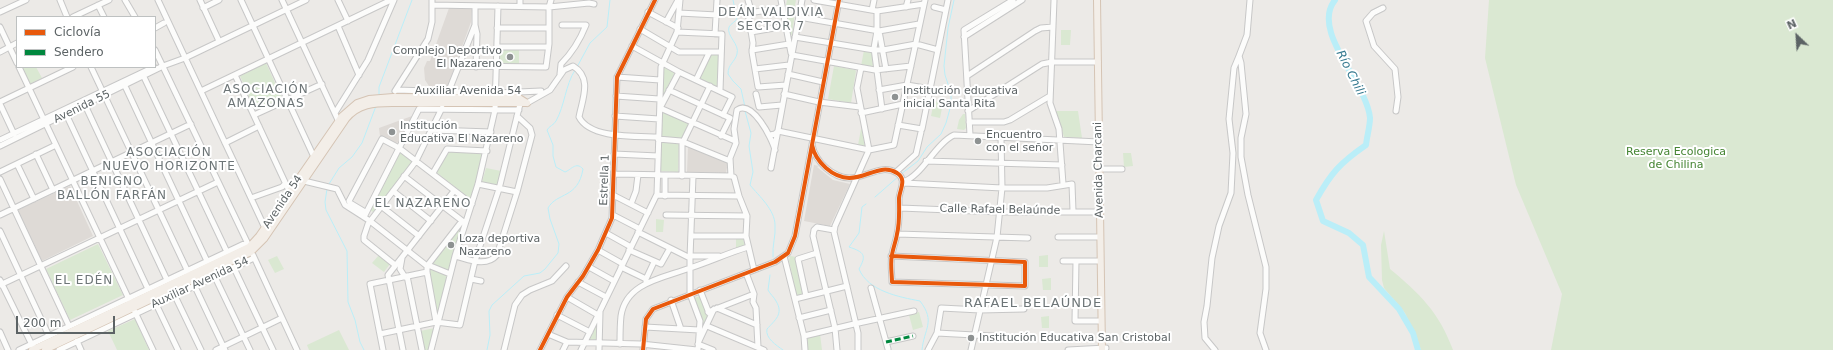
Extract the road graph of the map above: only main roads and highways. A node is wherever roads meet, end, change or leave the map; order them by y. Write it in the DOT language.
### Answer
graph roads {
  1 [pos="1097,0"];
  2 [pos="445,100"];
  3 [pos="528,103"];
  4 [pos="291,195"];
  5 [pos="251,250"];
  6 [pos="132,306"];
  7 [pos="33,348"];
  8 [pos="1104,349"];
  9 [pos="45,350"];
  1 -- 8 [label="main road, Avenida Charcani"];
  2 -- 3 [label="main road, Avenida 54"];
  2 -- 4 [label="main road, Avenida 54"];
  2 -- 4 [label="main road, Avenida 54"];
  4 -- 5 [label="main road, Avenida 54"];
  4 -- 5 [label="main road, Avenida 54"];
  5 -- 6 [label="main road, Avenida 54"];
  6 -- 7 [label="main road, Avenida 54"];
  6 -- 9 [label="main road, Avenida 54"];
}
